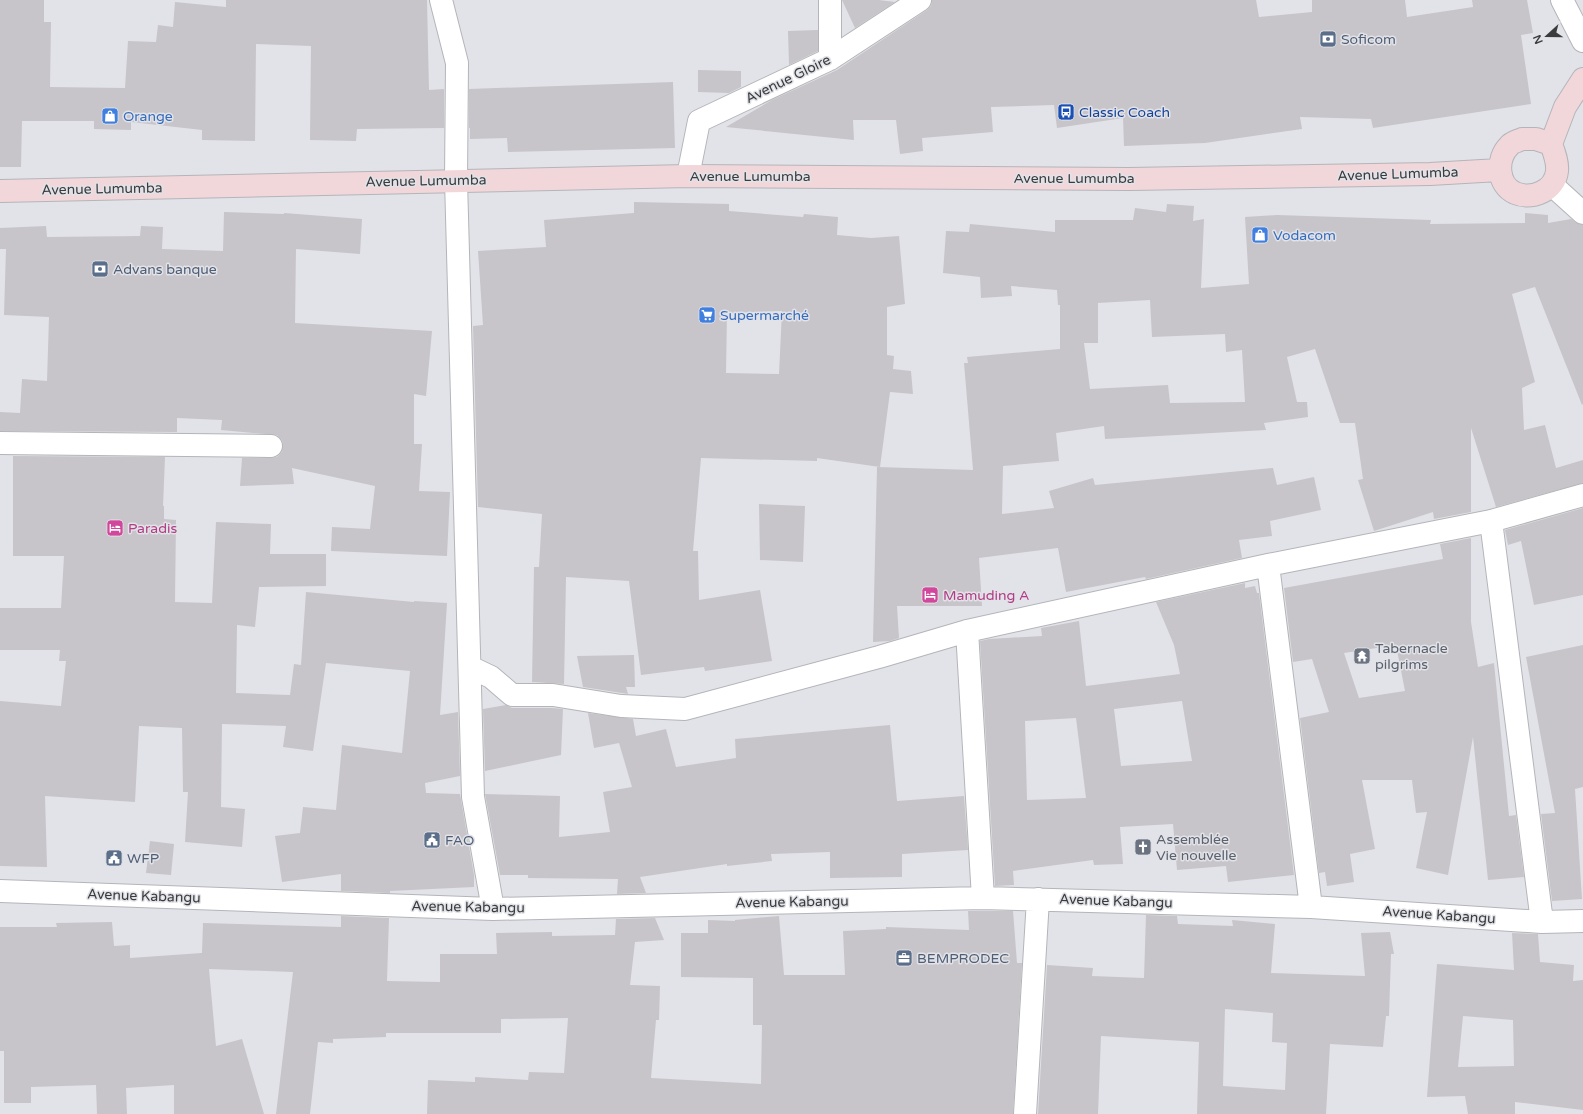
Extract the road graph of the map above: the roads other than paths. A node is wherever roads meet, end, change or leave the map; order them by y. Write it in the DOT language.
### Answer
graph roads {
  1 [pos="442,0"];
  2 [pos="830,0"];
  3 [pos="920,0"];
  4 [pos="1562,0"];
  5 [pos="1583,41"];
  6 [pos="830,59"];
  7 [pos="1583,79"];
  8 [pos="1552,144"];
  9 [pos="1499,170"];
  10 [pos="688,176"];
  11 [pos="456,180"];
  12 [pos="1552,185"];
  13 [pos="0,191"];
  14 [pos="1583,213"];
  15 [pos="0,443"];
  16 [pos="271,446"];
  17 [pos="1583,495"];
  18 [pos="1491,521"];
  19 [pos="1268,565"];
  20 [pos="967,631"];
  21 [pos="470,667"];
  22 [pos="0,891"];
  23 [pos="983,898"];
  24 [pos="1038,899"];
  25 [pos="1311,907"];
  26 [pos="493,908"];
  27 [pos="1583,921"];
  28 [pos="1542,922"];
  29 [pos="1025,1114"];
  1 -- 11 [label="street"];
  2 -- 6 [label="street"];
  3 -- 6 [label="street, Avenue Gloire"];
  4 -- 5 [label="street"];
  6 -- 10 [label="street, Avenue Gloire"];
  7 -- 8 [label="main road"];
  8 -- 9 [label="main road"];
  8 -- 12 [label="main road"];
  9 -- 10 [label="main road, Avenue Lumumba"];
  9 -- 12 [label="main road"];
  10 -- 11 [label="main road, Avenue Lumumba"];
  11 -- 13 [label="main road, Avenue Lumumba"];
  11 -- 21 [label="street"];
  12 -- 14 [label="street"];
  15 -- 16 [label="street"];
  17 -- 18 [label="street"];
  18 -- 19 [label="street"];
  18 -- 28 [label="street"];
  19 -- 20 [label="street"];
  19 -- 25 [label="street"];
  20 -- 21 [label="street"];
  20 -- 23 [label="street"];
  21 -- 26 [label="street"];
  22 -- 26 [label="street, Avenue Kabangu"];
  23 -- 24 [label="street, Avenue Kabangu"];
  23 -- 26 [label="street, Avenue Kabangu"];
  24 -- 25 [label="street, Avenue Kabangu"];
  24 -- 29 [label="street"];
  25 -- 28 [label="street, Avenue Kabangu"];
  27 -- 28 [label="street, Avenue Kabangu"];
}
